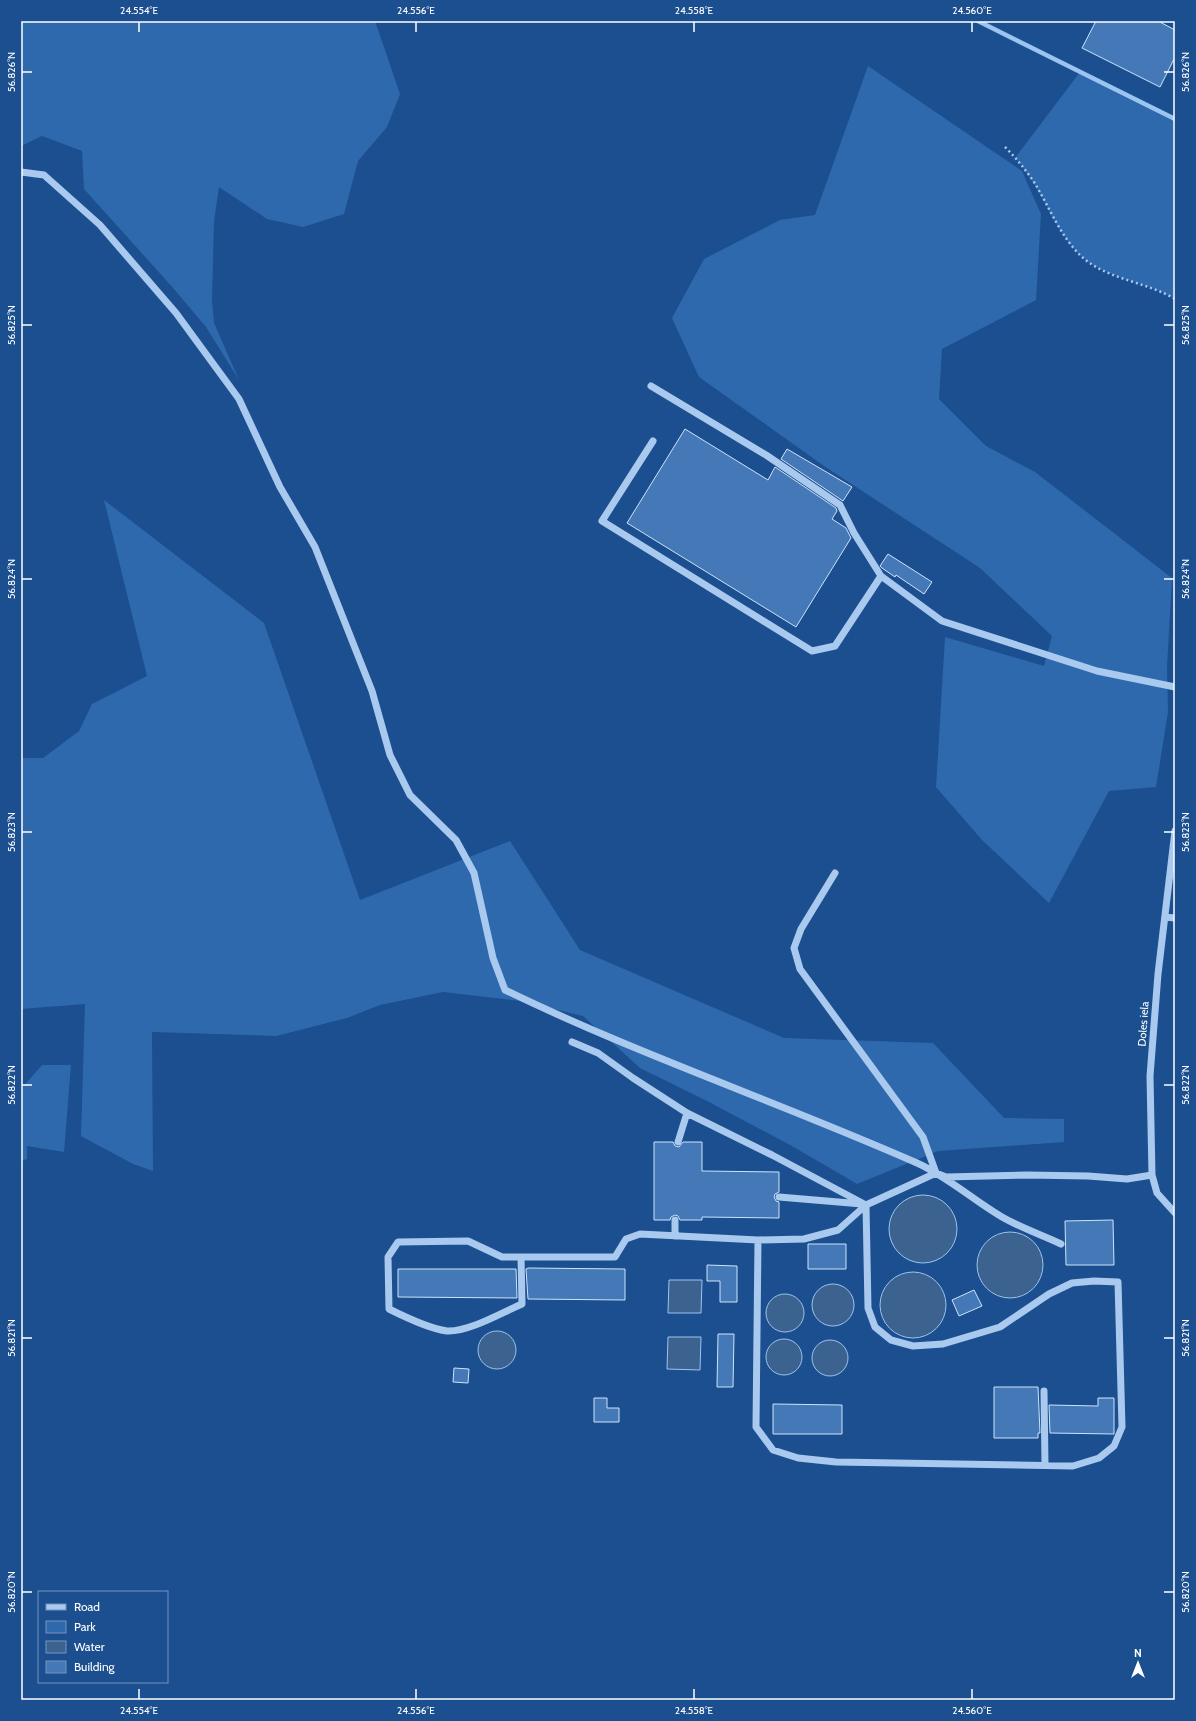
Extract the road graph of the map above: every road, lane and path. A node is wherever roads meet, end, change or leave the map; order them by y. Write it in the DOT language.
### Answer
graph roads {
  1 [pos="1005,147"];
  2 [pos="21,172"];
  3 [pos="1175,299"];
  4 [pos="651,386"];
  5 [pos="653,441"];
  6 [pos="881,576"];
  7 [pos="1175,687"];
  8 [pos="1175,831"];
  9 [pos="836,873"];
  10 [pos="1165,918"];
  11 [pos="1175,918"];
  12 [pos="572,1042"];
  13 [pos="687,1113"];
  14 [pos="678,1142"];
  15 [pos="936,1172"];
  16 [pos="1152,1175"];
  17 [pos="779,1197"];
  18 [pos="866,1205"];
  19 [pos="1175,1213"];
  20 [pos="675,1220"];
  21 [pos="675,1236"];
  22 [pos="758,1240"];
  23 [pos="1061,1244"];
  24 [pos="521,1257"];
  25 [pos="1044,1391"];
  26 [pos="1045,1465"];
  1 -- 3 [label="path"];
  2 -- 15 [label="street"];
  4 -- 6 [label="street"];
  5 -- 6 [label="street"];
  6 -- 7 [label="street"];
  8 -- 10 [label="street, Doles iela"];
  9 -- 15 [label="street"];
  10 -- 11 [label="street"];
  10 -- 16 [label="street, Doles iela"];
  12 -- 13 [label="street"];
  13 -- 14 [label="street"];
  13 -- 18 [label="street"];
  15 -- 16 [label="street"];
  15 -- 18 [label="street"];
  15 -- 23 [label="street"];
  16 -- 19 [label="street, Doles iela"];
  17 -- 18 [label="street"];
  18 -- 22 [label="street"];
  18 -- 26 [label="street"];
  20 -- 21 [label="street"];
  21 -- 22 [label="street"];
  21 -- 24 [label="street"];
  22 -- 26 [label="street"];
  24 -- 24 [label="street"];
  25 -- 26 [label="street"];
}
